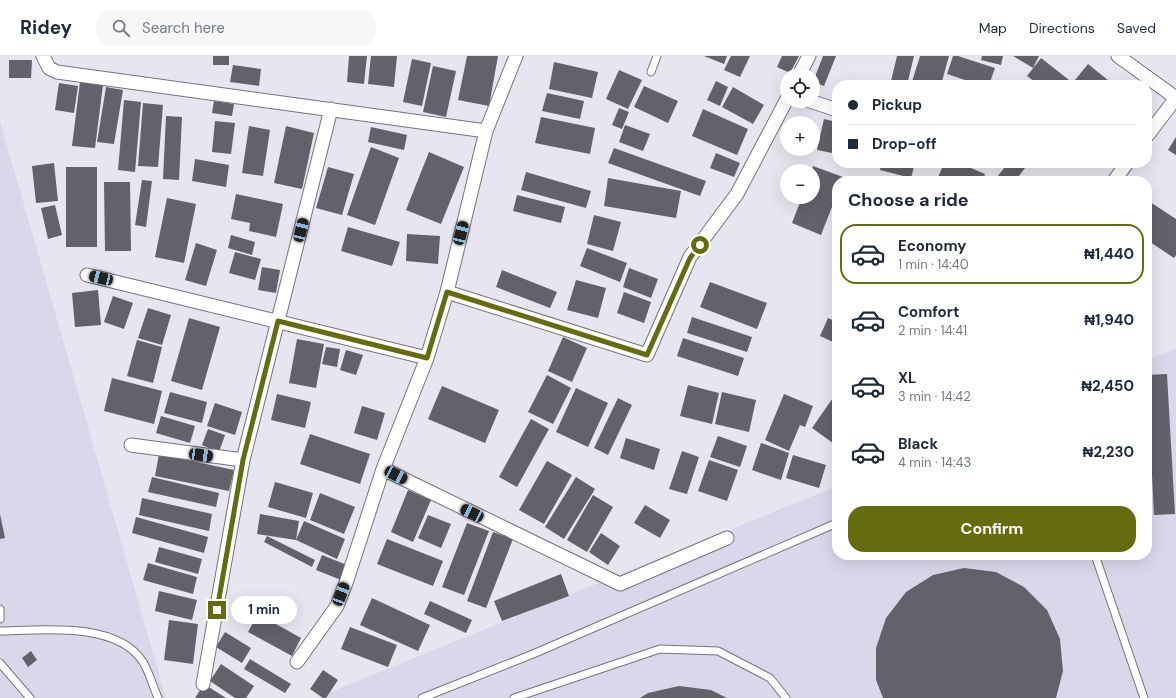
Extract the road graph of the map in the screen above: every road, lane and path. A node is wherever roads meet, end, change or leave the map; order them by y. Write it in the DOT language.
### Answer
graph roads {
  1 [pos="43,56"];
  2 [pos="516,56"];
  3 [pos="657,56"];
  4 [pos="809,56"];
  5 [pos="1118,56"];
  6 [pos="803,68"];
  7 [pos="651,72"];
  8 [pos="1151,80"];
  9 [pos="1152,81"];
  10 [pos="1176,98"];
  11 [pos="820,104"];
  12 [pos="782,108"];
  13 [pos="832,108"];
  14 [pos="331,109"];
  15 [pos="1152,129"];
  16 [pos="486,131"];
  17 [pos="87,275"];
  18 [pos="447,292"];
  19 [pos="278,321"];
  20 [pos="427,358"];
  21 [pos="131,445"];
  22 [pos="243,460"];
  23 [pos="383,469"];
  24 [pos="832,525"];
  25 [pos="727,538"];
  26 [pos="1097,560"];
  27 [pos="0,609"];
  28 [pos="0,619"];
  29 [pos="0,631"];
  30 [pos="297,662"];
  31 [pos="0,663"];
  32 [pos="203,684"];
  33 [pos="30,698"];
  34 [pos="158,698"];
  35 [pos="422,698"];
  36 [pos="514,698"];
  37 [pos="786,698"];
  38 [pos="1144,698"];
  1 -- 14 [label="street"];
  2 -- 16 [label="street"];
  3 -- 7 [label="lane"];
  4 -- 6 [label="street"];
  5 -- 8 [label="street"];
  9 -- 10 [label="street"];
  10 -- 15 [label="street"];
  11 -- 13 [label="street"];
  12 -- 18 [label="street"];
  14 -- 16 [label="street"];
  14 -- 19 [label="street"];
  16 -- 18 [label="street"];
  17 -- 19 [label="street"];
  18 -- 20 [label="street"];
  19 -- 20 [label="street"];
  19 -- 22 [label="street"];
  20 -- 23 [label="street"];
  21 -- 22 [label="street"];
  22 -- 32 [label="street"];
  23 -- 25 [label="street"];
  23 -- 30 [label="street"];
  24 -- 35 [label="lane"];
  26 -- 38 [label="lane"];
  27 -- 28 [label="lane"];
  29 -- 34 [label="lane"];
  31 -- 33 [label="lane"];
  36 -- 37 [label="lane"];
}
